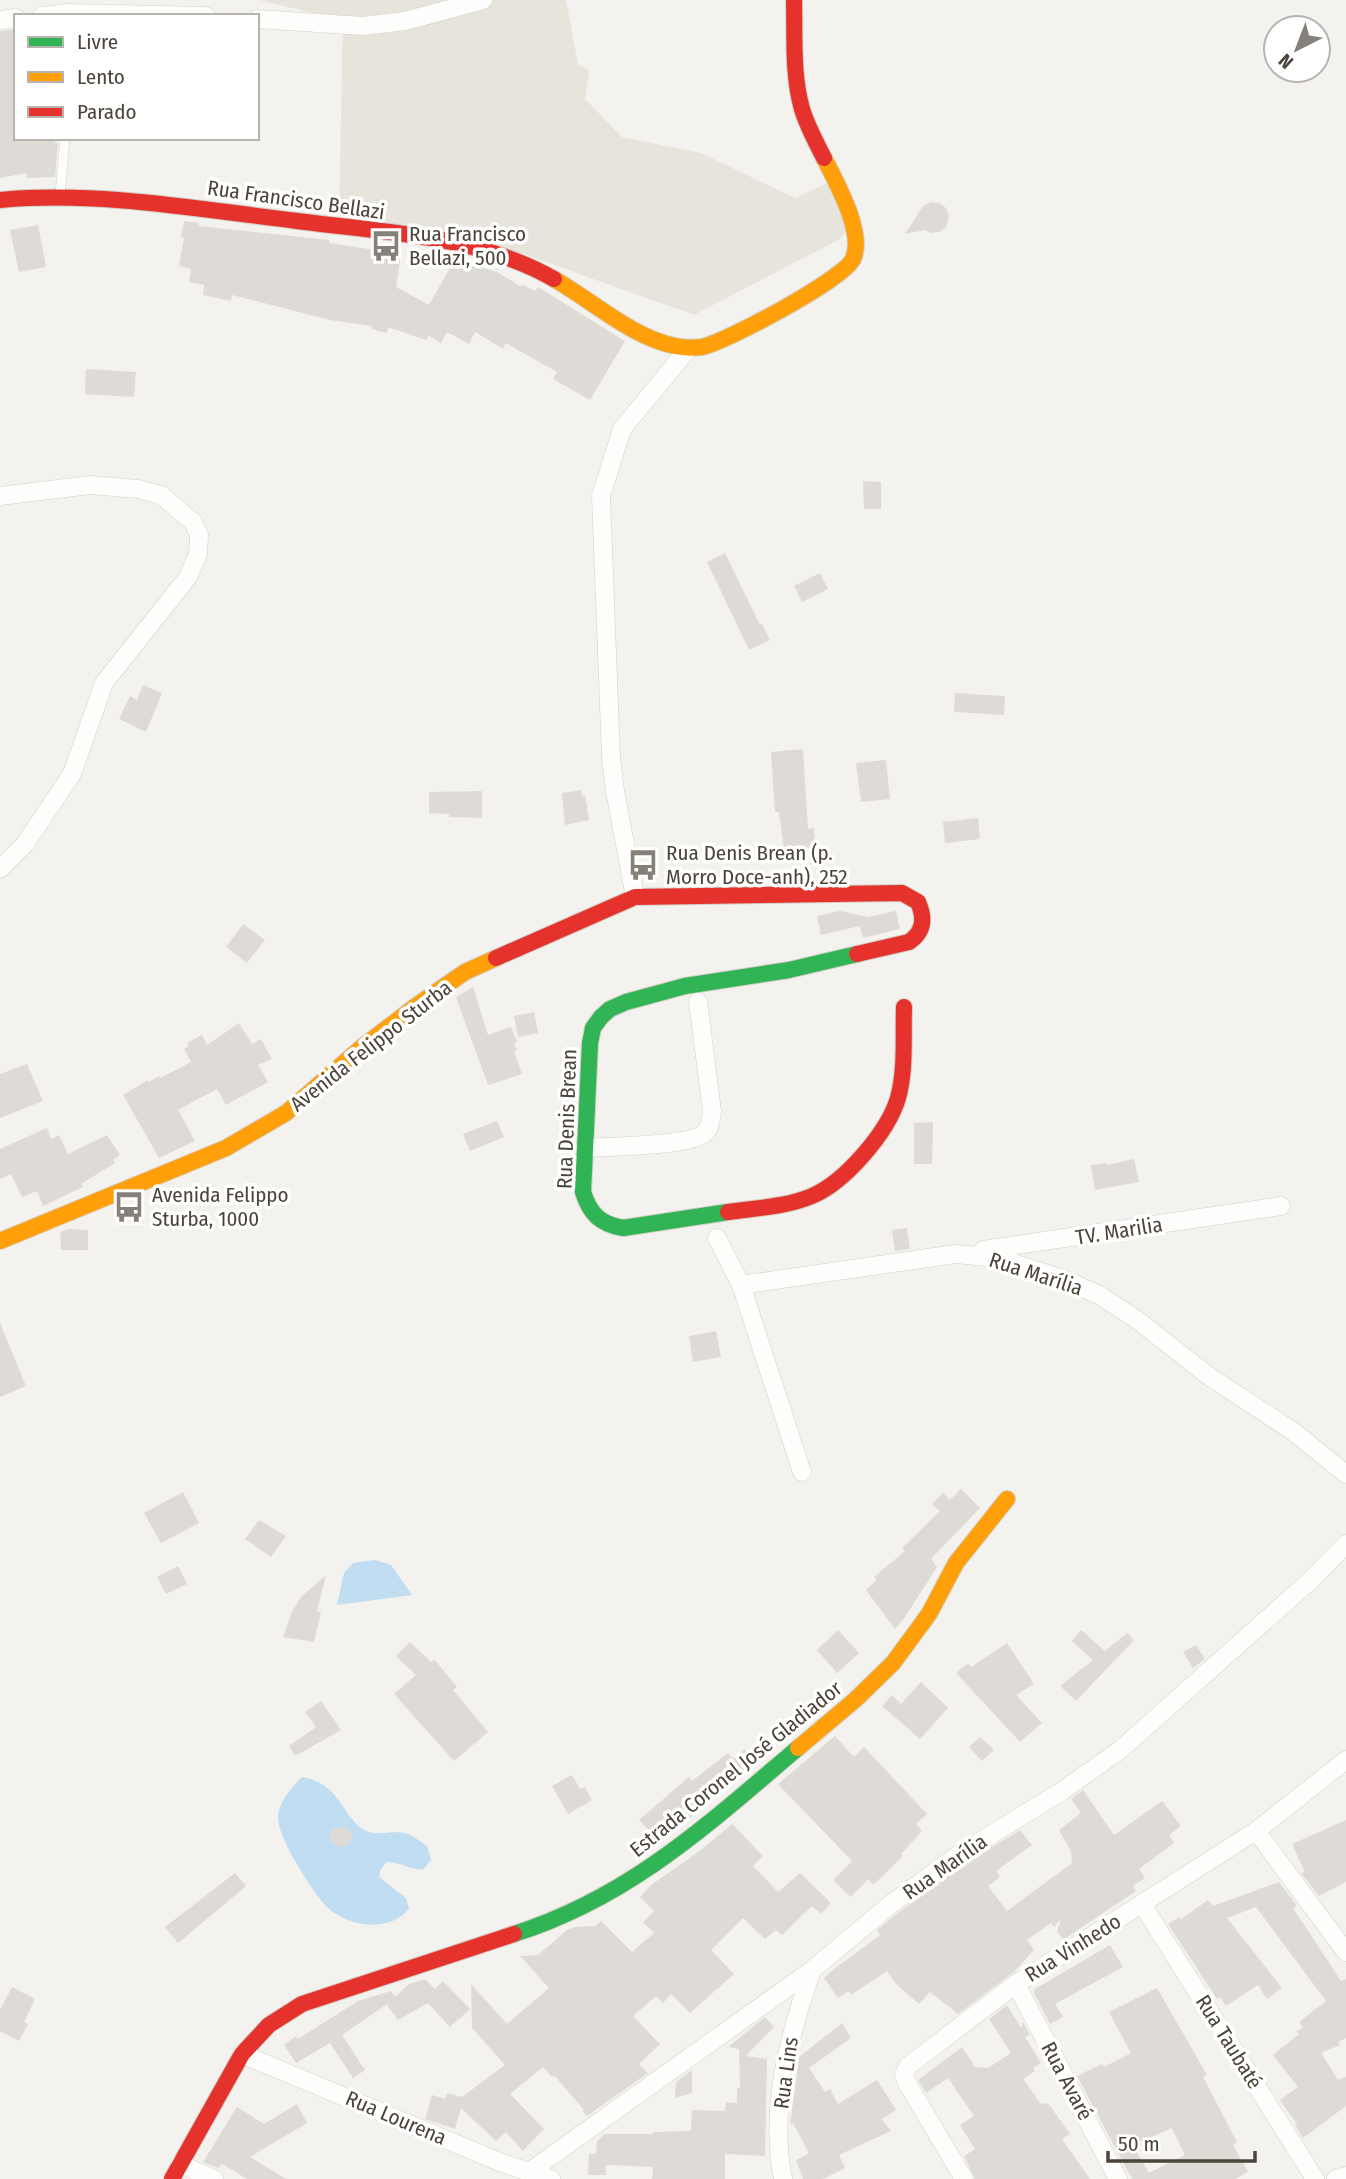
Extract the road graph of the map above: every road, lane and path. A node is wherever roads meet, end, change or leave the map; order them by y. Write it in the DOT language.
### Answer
graph roads {
  1 [pos="483,0"];
  2 [pos="794,0"];
  3 [pos="67,10"];
  4 [pos="160,14"];
  5 [pos="259,19"];
  6 [pos="65,140"];
  7 [pos="60,195"];
  8 [pos="0,200"];
  9 [pos="688,349"];
  10 [pos="0,496"];
  11 [pos="0,869"];
  12 [pos="635,897"];
  13 [pos="698,1002"];
  14 [pos="904,1007"];
  15 [pos="586,1148"];
  16 [pos="1281,1206"];
  17 [pos="717,1238"];
  18 [pos="0,1241"];
  19 [pos="957,1254"];
  20 [pos="741,1285"];
  21 [pos="802,1472"];
  22 [pos="1346,1474"];
  23 [pos="1007,1499"];
  24 [pos="1346,1544"];
  25 [pos="1344,1765"];
  26 [pos="1256,1832"];
  27 [pos="1142,1905"];
  28 [pos="1346,1952"];
  29 [pos="811,1970"];
  30 [pos="1016,1984"];
  31 [pos="242,2054"];
  32 [pos="500,2171"];
  33 [pos="176,2172"];
  34 [pos="529,2172"];
  35 [pos="1346,2176"];
  36 [pos="214,2179"];
  37 [pos="551,2179"];
  38 [pos="783,2179"];
  39 [pos="964,2179"];
  40 [pos="1118,2179"];
  41 [pos="1314,2179"];
  42 [pos="1336,2179"];
  1 -- 5 [label="street"];
  2 -- 9 [label="street, Rua Francisco Bellazi"];
  3 -- 4 [label="street"];
  6 -- 7 [label="lane"];
  7 -- 8 [label="street, Rua Francisco Bellazi"];
  7 -- 9 [label="street, Rua Francisco Bellazi"];
  9 -- 12 [label="street"];
  10 -- 11 [label="street"];
  12 -- 15 [label="street, Rua Denis Brean"];
  12 -- 18 [label="street, Avenida Felippo Sturba"];
  13 -- 15 [label="street"];
  14 -- 15 [label="street, Rua Denis Brean"];
  16 -- 19 [label="street, TV. Marilia"];
  17 -- 20 [label="street"];
  19 -- 20 [label="street, Rua Marília"];
  19 -- 22 [label="street, Rua Marília"];
  20 -- 21 [label="street"];
  23 -- 31 [label="street, Estrada Coronel José Gladiador"];
  24 -- 29 [label="street, Rua Marília"];
  25 -- 26 [label="street, Rua Vinhedo"];
  26 -- 27 [label="street, Rua Vinhedo"];
  26 -- 28 [label="street"];
  27 -- 30 [label="street, Rua Vinhedo"];
  27 -- 41 [label="street, Rua Taubaté"];
  29 -- 34 [label="street, Rua Marília"];
  29 -- 38 [label="street, Rua Lins"];
  30 -- 39 [label="street, Rua Vinhedo"];
  30 -- 40 [label="street, Rua Avaré"];
  31 -- 32 [label="street, Rua Lourena"];
  31 -- 33 [label="street, Estrada Coronel José Gladiador"];
  32 -- 34 [label="street, Rua Lourena"];
  33 -- 36 [label="street"];
  34 -- 37 [label="street, Rua Lourena"];
  35 -- 42 [label="street"];
}
